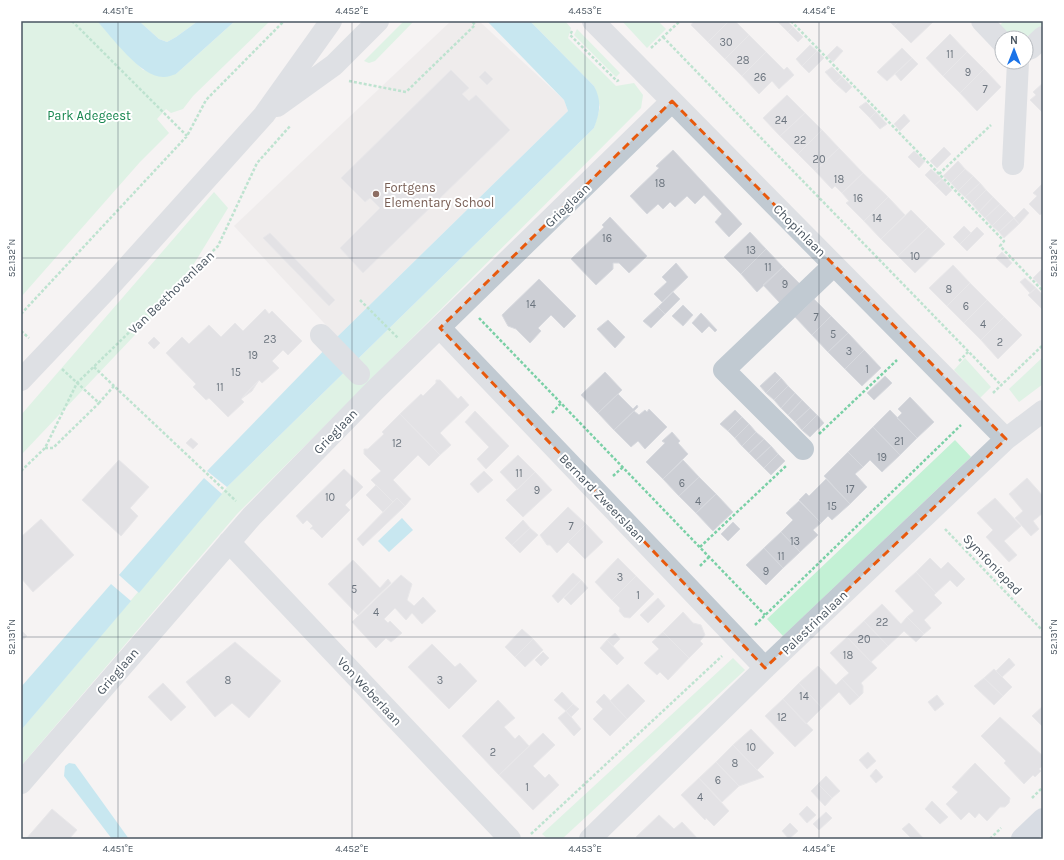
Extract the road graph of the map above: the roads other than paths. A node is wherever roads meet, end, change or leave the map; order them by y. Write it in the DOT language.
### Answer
graph roads {
  1 [pos="331,21"];
  2 [pos="378,21"];
  3 [pos="593,21"];
  4 [pos="982,21"];
  5 [pos="994,34"];
  6 [pos="1043,37"];
  7 [pos="1034,45"];
  8 [pos="1018,70"];
  9 [pos="672,101"];
  10 [pos="264,115"];
  11 [pos="1013,164"];
  12 [pos="834,265"];
  13 [pos="440,328"];
  14 [pos="321,335"];
  15 [pos="359,374"];
  16 [pos="21,380"];
  17 [pos="1043,411"];
  18 [pos="1006,439"];
  19 [pos="803,449"];
  20 [pos="230,542"];
  21 [pos="765,668"];
  22 [pos="21,784"];
  23 [pos="1043,819"];
  24 [pos="510,839"];
  25 [pos="590,839"];
  26 [pos="1022,839"];
  1 -- 10 [label="street"];
  2 -- 10 [label="street"];
  3 -- 9 [label="street, Chopinlaan"];
  4 -- 5 [label="street"];
  6 -- 7 [label="street"];
  8 -- 11 [label="street"];
  9 -- 12 [label="street, Chopinlaan"];
  9 -- 13 [label="street, Grieglaan"];
  10 -- 16 [label="street"];
  12 -- 18 [label="street, Chopinlaan"];
  12 -- 19 [label="street"];
  13 -- 20 [label="street, Grieglaan"];
  13 -- 21 [label="street, Bernard Zweerslaan"];
  14 -- 15 [label="street"];
  17 -- 18 [label="street, Palestrinalaan"];
  18 -- 21 [label="street, Palestrinalaan"];
  20 -- 22 [label="street, Grieglaan"];
  20 -- 24 [label="street, Von Weberlaan"];
  21 -- 25 [label="street, Palestrinalaan"];
  23 -- 26 [label="main road"];
}
